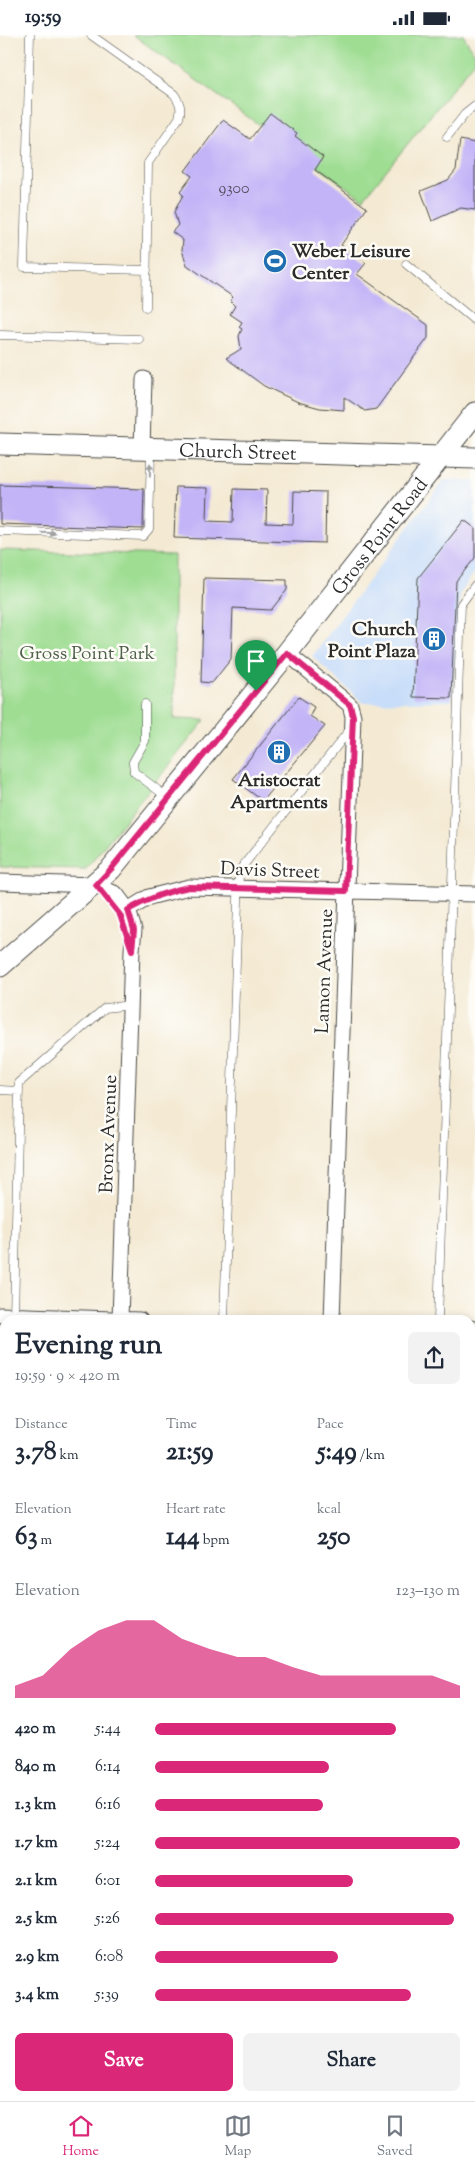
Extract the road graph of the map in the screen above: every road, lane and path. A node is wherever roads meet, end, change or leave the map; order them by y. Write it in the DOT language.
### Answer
graph roads {
  1 [pos="30,35"];
  2 [pos="91,35"];
  3 [pos="475,107"];
  4 [pos="447,137"];
  5 [pos="406,264"];
  6 [pos="147,270"];
  7 [pos="146,307"];
  8 [pos="475,321"];
  9 [pos="0,335"];
  10 [pos="139,339"];
  11 [pos="144,379"];
  12 [pos="475,413"];
  13 [pos="0,444"];
  14 [pos="146,448"];
  15 [pos="439,457"];
  16 [pos="475,458"];
  17 [pos="0,531"];
  18 [pos="475,585"];
  19 [pos="287,653"];
  20 [pos="145,704"];
  21 [pos="353,725"];
  22 [pos="168,798"];
  23 [pos="0,882"];
  24 [pos="96,885"];
  25 [pos="239,889"];
  26 [pos="346,891"];
  27 [pos="451,893"];
  28 [pos="475,894"];
  29 [pos="128,910"];
  30 [pos="132,950"];
  31 [pos="0,967"];
  32 [pos="132,1005"];
  33 [pos="0,1091"];
  34 [pos="19,1091"];
  35 [pos="9,1315"];
  36 [pos="120,1315"];
  37 [pos="224,1315"];
  38 [pos="332,1315"];
  39 [pos="438,1315"];
  1 -- 6 [label="lane"];
  2 -- 6 [label="lane"];
  3 -- 4 [label="lane"];
  5 -- 8 [label="lane"];
  6 -- 7 [label="lane"];
  9 -- 10 [label="lane"];
  11 -- 14 [label="street"];
  12 -- 15 [label="main road, Gross Point Road"];
  13 -- 14 [label="main road, Church Street"];
  14 -- 15 [label="main road, Church Street"];
  17 -- 14 [label="lane, one-way"];
  15 -- 16 [label="main road, Church Street"];
  15 -- 19 [label="main road, Gross Point Road"];
  18 -- 27 [label="lane"];
  19 -- 21 [label="street, Lamon Avenue"];
  19 -- 22 [label="main road, Gross Point Road"];
  20 -- 22 [label="lane"];
  21 -- 25 [label="lane"];
  21 -- 26 [label="street, Lamon Avenue"];
  22 -- 24 [label="main road, Gross Point Road"];
  23 -- 24 [label="street"];
  24 -- 29 [label="street, Bronx Avenue"];
  24 -- 30 [label="street, Bronx Avenue"];
  24 -- 31 [label="main road, Gross Point Road"];
  25 -- 26 [label="street, Davis Street"];
  25 -- 29 [label="street, Davis Street"];
  25 -- 37 [label="lane"];
  26 -- 27 [label="street, Davis Street"];
  26 -- 38 [label="street, Lamon Avenue"];
  27 -- 28 [label="street, Davis Street"];
  27 -- 39 [label="lane"];
  29 -- 30 [label="street, Bronx Avenue"];
  30 -- 32 [label="street, Bronx Avenue"];
  32 -- 34 [label="lane"];
  32 -- 36 [label="street, Bronx Avenue"];
  33 -- 34 [label="lane"];
  34 -- 35 [label="lane"];
}
